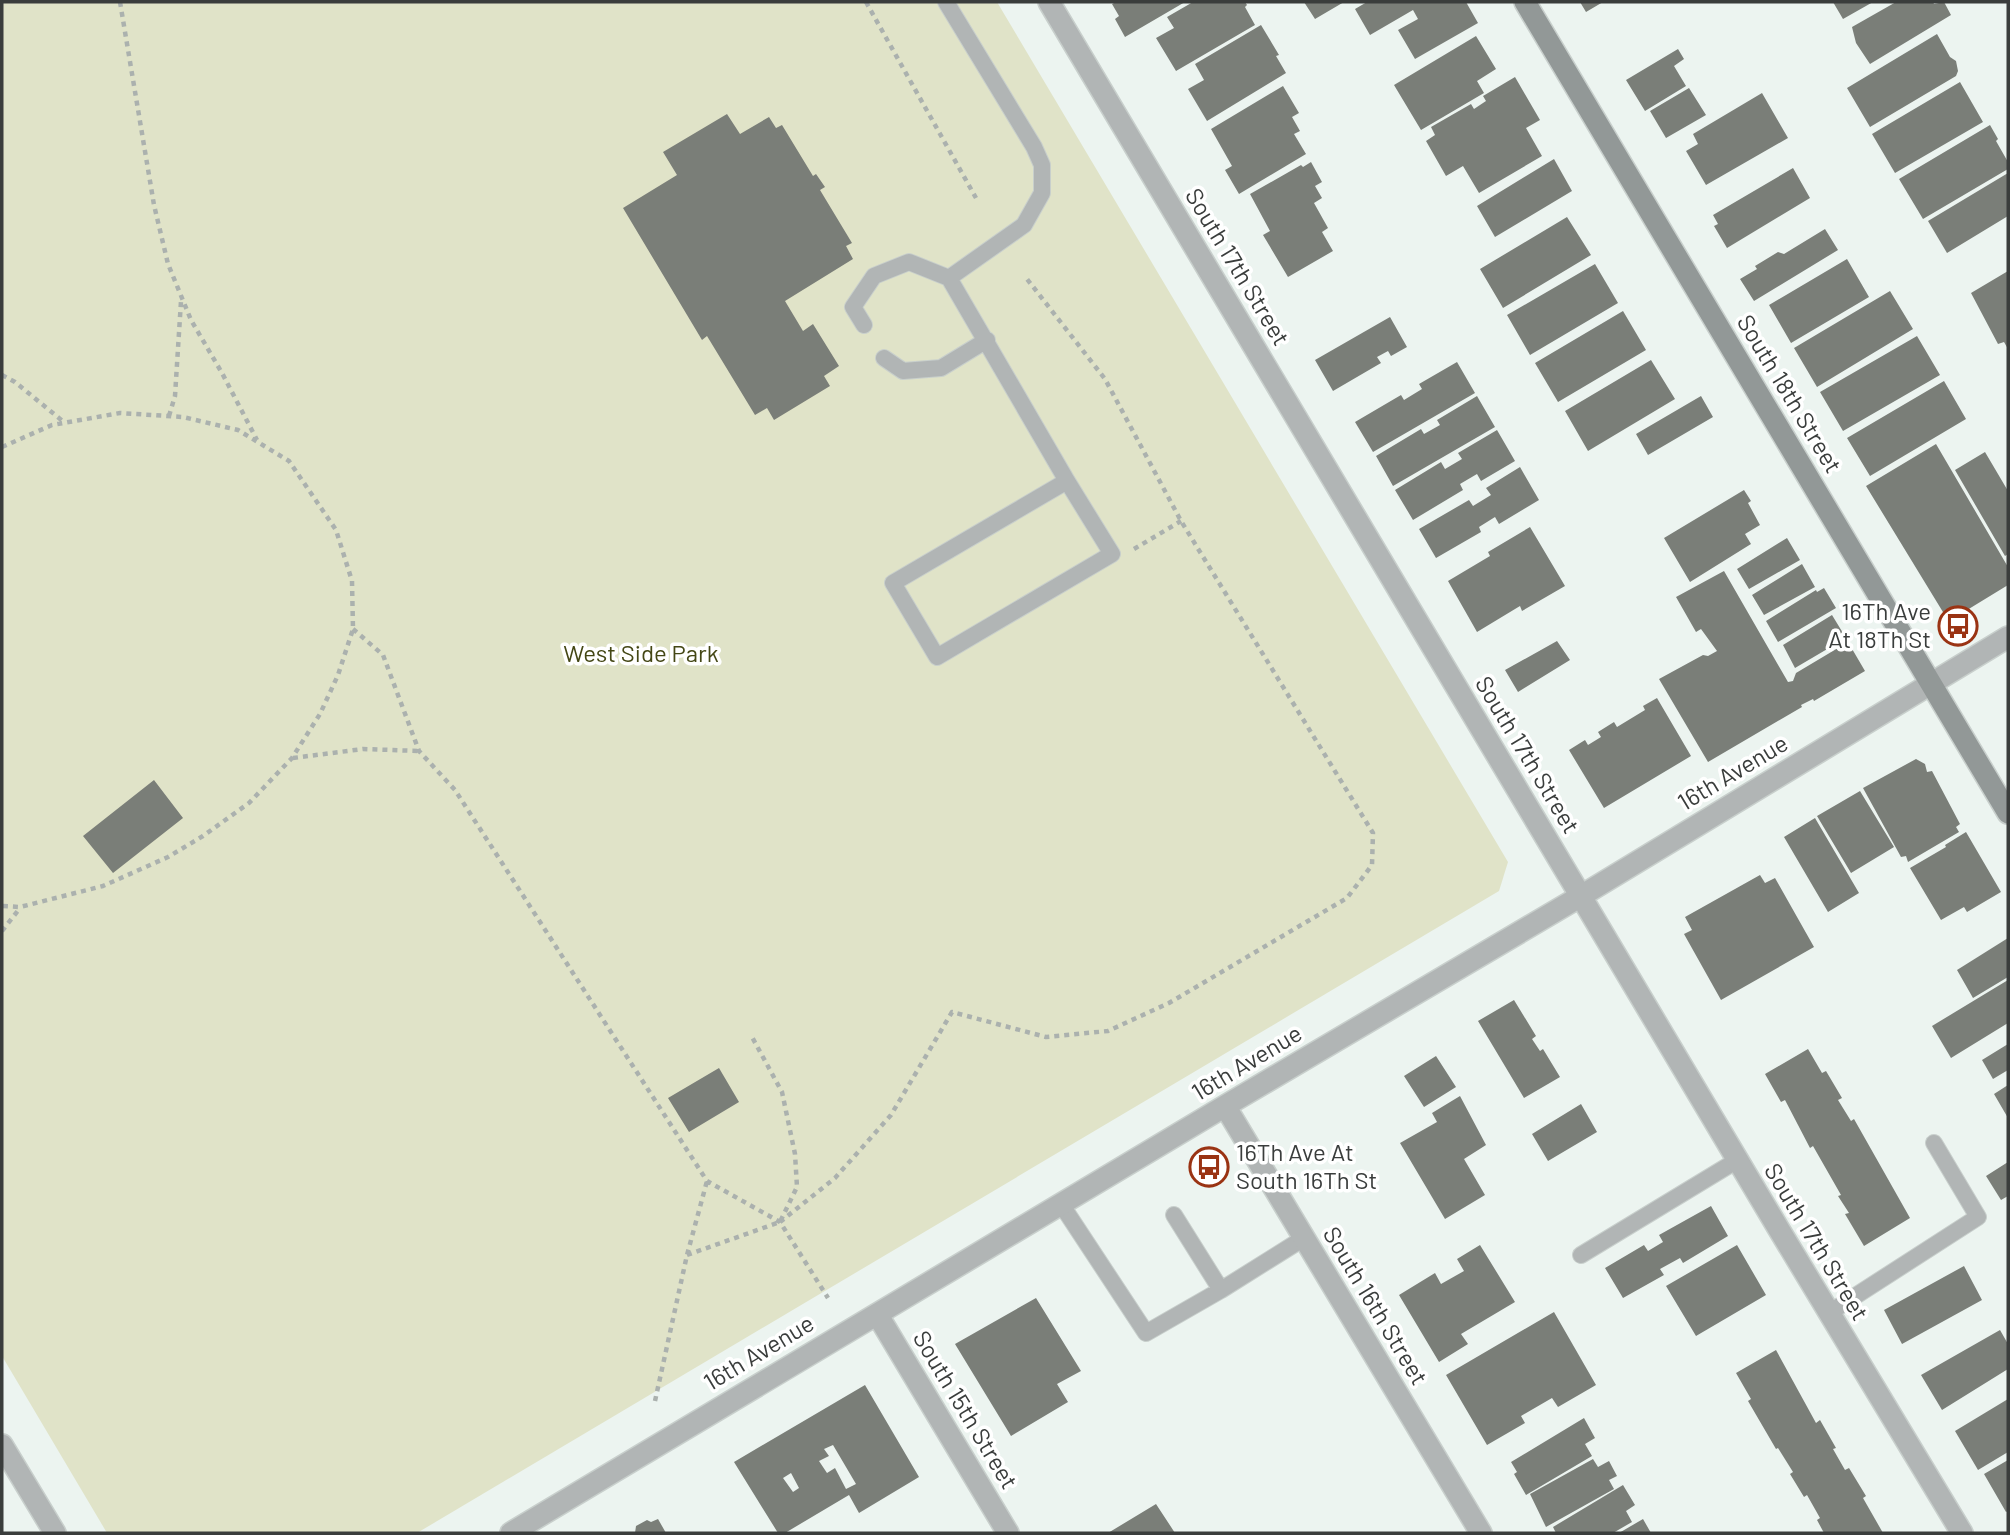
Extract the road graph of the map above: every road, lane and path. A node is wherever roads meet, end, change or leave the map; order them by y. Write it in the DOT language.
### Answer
graph roads {
  1 [pos="120,2"];
  2 [pos="866,2"];
  3 [pos="946,2"];
  4 [pos="1049,2"];
  5 [pos="1525,2"];
  6 [pos="976,198"];
  7 [pos="949,278"];
  8 [pos="1027,279"];
  9 [pos="181,296"];
  10 [pos="864,325"];
  11 [pos="986,340"];
  12 [pos="884,358"];
  13 [pos="2,375"];
  14 [pos="169,416"];
  15 [pos="65,423"];
  16 [pos="257,442"];
  17 [pos="2,447"];
  18 [pos="1067,481"];
  19 [pos="353,629"];
  20 [pos="2008,637"];
  21 [pos="1931,683"];
  22 [pos="419,751"];
  23 [pos="292,758"];
  24 [pos="2008,813"];
  25 [pos="1581,896"];
  26 [pos="2,906"];
  27 [pos="20,907"];
  28 [pos="2,931"];
  29 [pos="752,1037"];
  30 [pos="1225,1106"];
  31 [pos="1934,1143"];
  32 [pos="1736,1161"];
  33 [pos="707,1181"];
  34 [pos="1061,1204"];
  35 [pos="1174,1214"];
  36 [pos="780,1222"];
  37 [pos="1304,1238"];
  38 [pos="687,1255"];
  39 [pos="1581,1255"];
  40 [pos="1222,1290"];
  41 [pos="828,1298"];
  42 [pos="1829,1313"];
  43 [pos="877,1314"];
  44 [pos="655,1401"];
  45 [pos="2,1445"];
  46 [pos="522,1530"];
  47 [pos="55,1533"];
  48 [pos="1008,1533"];
  49 [pos="1481,1533"];
  50 [pos="1962,1533"];
  1 -- 9 [label="path"];
  2 -- 6 [label="path"];
  3 -- 7 [label="lane"];
  4 -- 25 [label="street, South 17th Street"];
  5 -- 21 [label="street, South 18th Street"];
  7 -- 10 [label="lane"];
  7 -- 11 [label="lane"];
  8 -- 36 [label="path"];
  9 -- 14 [label="path"];
  9 -- 16 [label="path"];
  11 -- 12 [label="lane"];
  11 -- 18 [label="lane"];
  13 -- 15 [label="path"];
  14 -- 15 [label="path"];
  14 -- 16 [label="path"];
  15 -- 17 [label="path"];
  16 -- 19 [label="path"];
  18 -- 18 [label="lane"];
  19 -- 22 [label="path"];
  19 -- 23 [label="path"];
  20 -- 21 [label="street, 16th Avenue"];
  21 -- 24 [label="street, South 18th Street"];
  21 -- 25 [label="street, 16th Avenue"];
  22 -- 23 [label="path"];
  22 -- 33 [label="path"];
  23 -- 27 [label="path"];
  25 -- 30 [label="street, 16th Avenue"];
  25 -- 32 [label="street, South 17th Street"];
  26 -- 27 [label="path"];
  27 -- 28 [label="path"];
  29 -- 36 [label="path"];
  30 -- 34 [label="street, 16th Avenue"];
  30 -- 37 [label="street, South 16th Street"];
  31 -- 42 [label="lane"];
  32 -- 39 [label="lane"];
  32 -- 42 [label="street, South 17th Street"];
  33 -- 36 [label="path"];
  33 -- 38 [label="path"];
  34 -- 40 [label="lane"];
  34 -- 43 [label="street, 16th Avenue"];
  35 -- 40 [label="lane"];
  36 -- 38 [label="path"];
  36 -- 41 [label="path"];
  37 -- 40 [label="lane"];
  37 -- 49 [label="street, South 16th Street"];
  38 -- 44 [label="path"];
  42 -- 50 [label="street, South 17th Street"];
  43 -- 46 [label="street, 16th Avenue"];
  43 -- 48 [label="street, South 15th Street"];
  45 -- 47 [label="street"];
}
